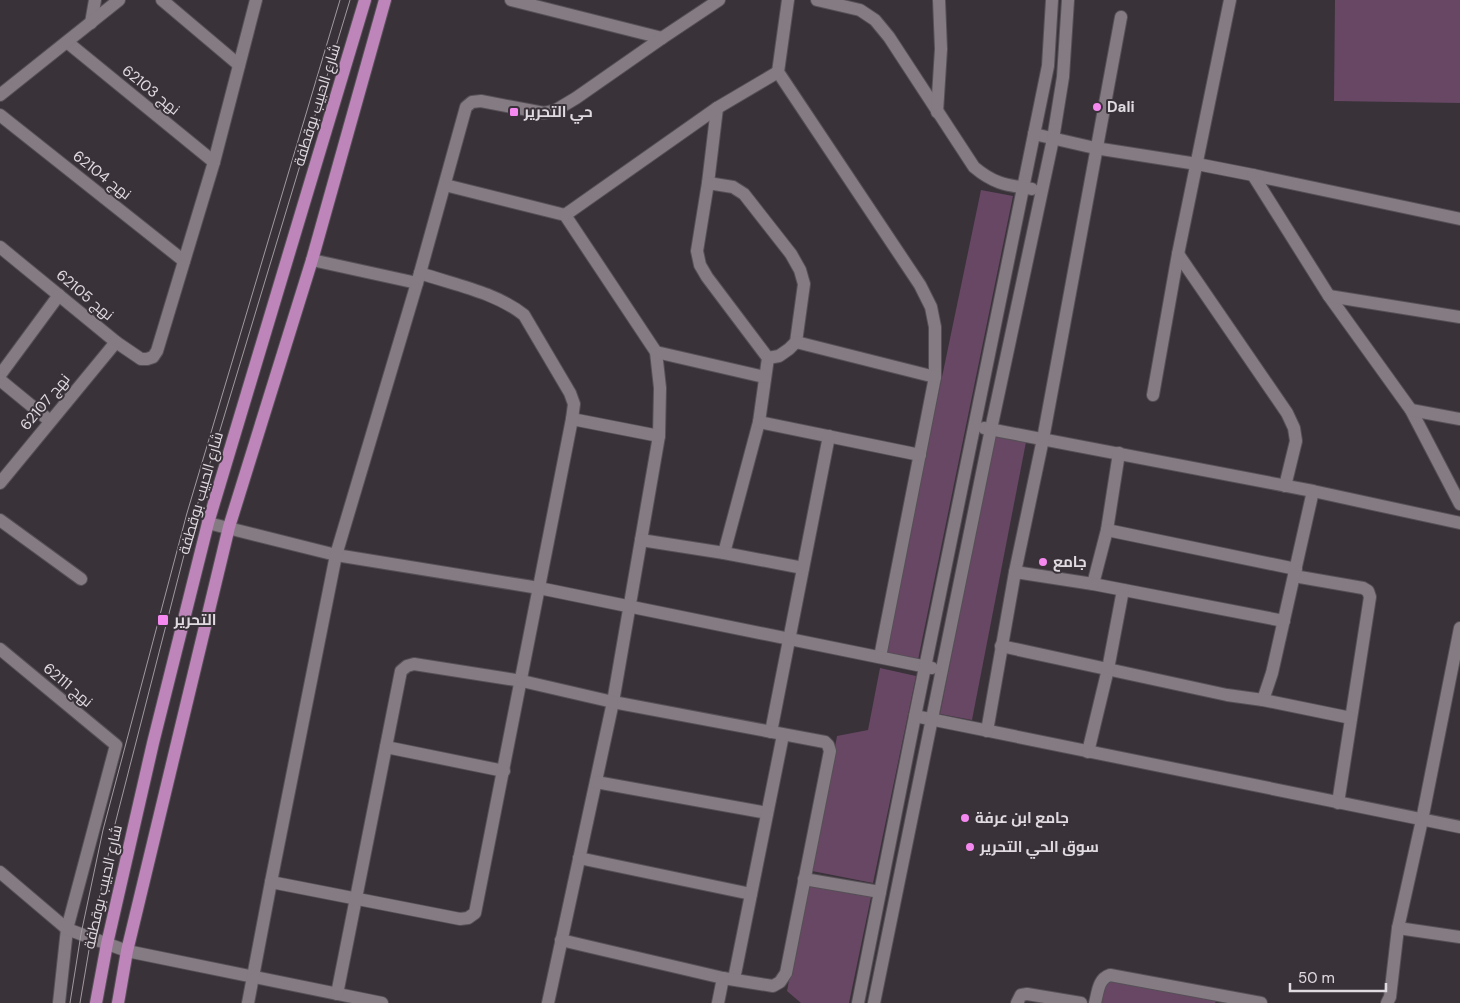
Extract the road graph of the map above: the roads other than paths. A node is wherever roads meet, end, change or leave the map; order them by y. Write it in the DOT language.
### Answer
graph roads {
  1 [pos="95,0"];
  2 [pos="119,0"];
  3 [pos="162,0"];
  4 [pos="256,0"];
  5 [pos="365,0"];
  6 [pos="385,0"];
  7 [pos="511,0"];
  8 [pos="719,0"];
  9 [pos="788,0"];
  10 [pos="818,0"];
  11 [pos="940,0"];
  12 [pos="1052,0"];
  13 [pos="1068,0"];
  14 [pos="1230,0"];
  15 [pos="1121,17"];
  16 [pos="91,23"];
  17 [pos="662,38"];
  18 [pos="67,42"];
  19 [pos="239,65"];
  20 [pos="778,72"];
  21 [pos="0,95"];
  22 [pos="717,108"];
  23 [pos="937,112"];
  24 [pos="0,115"];
  25 [pos="1034,134"];
  26 [pos="1053,139"];
  27 [pos="1095,148"];
  28 [pos="214,162"];
  29 [pos="1197,164"];
  30 [pos="1253,175"];
  31 [pos="708,183"];
  32 [pos="444,185"];
  33 [pos="1024,188"];
  34 [pos="1041,191"];
  35 [pos="565,215"];
  36 [pos="1460,219"];
  37 [pos="0,247"];
  38 [pos="1178,254"];
  39 [pos="312,260"];
  40 [pos="184,261"];
  41 [pos="419,278"];
  42 [pos="59,295"];
  43 [pos="1329,296"];
  44 [pos="1460,318"];
  45 [pos="116,342"];
  46 [pos="796,342"];
  47 [pos="656,352"];
  48 [pos="768,358"];
  49 [pos="0,375"];
  50 [pos="764,377"];
  51 [pos="935,377"];
  52 [pos="0,380"];
  53 [pos="1153,395"];
  54 [pos="1411,410"];
  55 [pos="572,419"];
  56 [pos="1460,419"];
  57 [pos="50,421"];
  58 [pos="759,422"];
  59 [pos="974,426"];
  60 [pos="991,429"];
  61 [pos="659,436"];
  62 [pos="829,436"];
  63 [pos="1043,439"];
  64 [pos="1119,453"];
  65 [pos="920,455"];
  66 [pos="0,483"];
  67 [pos="1285,486"];
  68 [pos="1313,491"];
  69 [pos="1460,504"];
  70 [pos="0,520"];
  71 [pos="208,523"];
  72 [pos="1460,523"];
  73 [pos="230,527"];
  74 [pos="1107,530"];
  75 [pos="641,540"];
  76 [pos="724,552"];
  77 [pos="336,555"];
  78 [pos="803,568"];
  79 [pos="1015,572"];
  80 [pos="1295,572"];
  81 [pos="81,579"];
  82 [pos="1093,584"];
  83 [pos="539,588"];
  84 [pos="1123,590"];
  85 [pos="628,607"];
  86 [pos="1284,622"];
  87 [pos="1460,628"];
  88 [pos="789,639"];
  89 [pos="1001,646"];
  90 [pos="0,649"];
  91 [pos="880,657"];
  92 [pos="925,666"];
  93 [pos="1108,669"];
  94 [pos="942,670"];
  95 [pos="522,681"];
  96 [pos="1263,700"];
  97 [pos="613,702"];
  98 [pos="915,716"];
  99 [pos="1351,718"];
  100 [pos="933,719"];
  101 [pos="987,731"];
  102 [pos="777,734"];
  103 [pos="386,747"];
  104 [pos="1088,752"];
  105 [pos="504,770"];
  106 [pos="596,782"];
  107 [pos="1338,803"];
  108 [pos="767,813"];
  109 [pos="1422,820"];
  110 [pos="1460,827"];
  111 [pos="579,858"];
  112 [pos="0,872"];
  113 [pos="804,879"];
  114 [pos="271,882"];
  115 [pos="880,892"];
  116 [pos="751,894"];
  117 [pos="356,900"];
  118 [pos="1398,928"];
  119 [pos="67,929"];
  120 [pos="1460,937"];
  121 [pos="561,940"];
  122 [pos="106,944"];
  123 [pos="127,951"];
  124 [pos="254,977"];
  125 [pos="728,978"];
  126 [pos="337,994"];
  127 [pos="1389,1001"];
  128 [pos="58,1003"];
  129 [pos="96,1003"];
  130 [pos="118,1003"];
  131 [pos="248,1003"];
  132 [pos="382,1003"];
  133 [pos="548,1003"];
  134 [pos="718,1003"];
  135 [pos="858,1003"];
  136 [pos="874,1003"];
  137 [pos="1017,1003"];
  138 [pos="1081,1003"];
  139 [pos="1095,1003"];
  140 [pos="1261,1003"];
  1 -- 16 [label="street"];
  2 -- 16 [label="street"];
  3 -- 19 [label="street"];
  4 -- 19 [label="street"];
  5 -- 71 [label="main road, شارع الحبيب بوقطفة"];
  6 -- 39 [label="main road"];
  7 -- 17 [label="street"];
  8 -- 17 [label="street"];
  9 -- 20 [label="street"];
  10 -- 23 [label="street"];
  11 -- 23 [label="street"];
  12 -- 25 [label="street"];
  13 -- 26 [label="street"];
  14 -- 29 [label="street"];
  15 -- 27 [label="street"];
  16 -- 18 [label="street"];
  17 -- 32 [label="street"];
  18 -- 21 [label="street"];
  18 -- 28 [label="street, نهج 62103"];
  19 -- 28 [label="street"];
  20 -- 22 [label="street"];
  20 -- 51 [label="street"];
  22 -- 31 [label="street"];
  22 -- 35 [label="street"];
  23 -- 33 [label="street"];
  24 -- 40 [label="street, نهج 62104"];
  25 -- 26 [label="street"];
  25 -- 33 [label="street"];
  26 -- 27 [label="street"];
  26 -- 34 [label="street"];
  27 -- 29 [label="street"];
  27 -- 63 [label="street"];
  28 -- 40 [label="street"];
  29 -- 30 [label="street"];
  29 -- 38 [label="street"];
  30 -- 36 [label="street"];
  30 -- 43 [label="street"];
  31 -- 46 [label="street"];
  31 -- 48 [label="street"];
  32 -- 35 [label="street"];
  32 -- 41 [label="street"];
  33 -- 34 [label="street"];
  33 -- 59 [label="street"];
  34 -- 60 [label="street"];
  35 -- 47 [label="street"];
  37 -- 42 [label="street, نهج 62105"];
  38 -- 53 [label="street"];
  38 -- 67 [label="street"];
  39 -- 41 [label="street"];
  39 -- 73 [label="main road"];
  40 -- 45 [label="street, نهج 62105"];
  41 -- 55 [label="street"];
  41 -- 77 [label="street"];
  42 -- 45 [label="street, نهج 62105"];
  42 -- 49 [label="street"];
  43 -- 44 [label="street"];
  43 -- 54 [label="street"];
  45 -- 57 [label="street, نهج 62107"];
  46 -- 48 [label="street"];
  46 -- 51 [label="street"];
  47 -- 50 [label="street"];
  47 -- 61 [label="street"];
  48 -- 50 [label="street"];
  50 -- 58 [label="street"];
  51 -- 65 [label="street"];
  52 -- 57 [label="street"];
  54 -- 56 [label="street"];
  54 -- 69 [label="street"];
  55 -- 61 [label="street"];
  55 -- 83 [label="street"];
  57 -- 66 [label="street, نهج 62107"];
  58 -- 62 [label="street"];
  58 -- 76 [label="street"];
  59 -- 60 [label="street"];
  59 -- 92 [label="street"];
  60 -- 63 [label="street"];
  60 -- 94 [label="street"];
  61 -- 75 [label="street"];
  62 -- 65 [label="street"];
  62 -- 78 [label="street"];
  63 -- 64 [label="street"];
  63 -- 79 [label="street"];
  64 -- 67 [label="street"];
  64 -- 74 [label="street"];
  65 -- 91 [label="street"];
  67 -- 68 [label="street"];
  68 -- 72 [label="street"];
  68 -- 80 [label="street"];
  70 -- 81 [label="street"];
  71 -- 73 [label="street"];
  71 -- 122 [label="main road, شارع الحبيب بوقطفة"];
  73 -- 77 [label="street"];
  73 -- 123 [label="main road"];
  74 -- 80 [label="street"];
  74 -- 82 [label="street"];
  75 -- 76 [label="street"];
  75 -- 85 [label="street"];
  76 -- 78 [label="street"];
  77 -- 83 [label="street"];
  77 -- 114 [label="street"];
  78 -- 88 [label="street"];
  79 -- 82 [label="street"];
  79 -- 89 [label="street"];
  80 -- 86 [label="street"];
  80 -- 99 [label="street"];
  82 -- 84 [label="street"];
  83 -- 85 [label="street"];
  83 -- 95 [label="street"];
  84 -- 86 [label="street"];
  84 -- 93 [label="street"];
  85 -- 88 [label="street"];
  85 -- 97 [label="street"];
  86 -- 96 [label="street"];
  87 -- 109 [label="street"];
  88 -- 91 [label="street"];
  88 -- 102 [label="street"];
  89 -- 93 [label="street"];
  89 -- 101 [label="street"];
  90 -- 119 [label="street, نهج 62111"];
  91 -- 92 [label="street"];
  92 -- 94 [label="street"];
  92 -- 98 [label="street"];
  93 -- 96 [label="street"];
  93 -- 104 [label="street"];
  94 -- 100 [label="street"];
  95 -- 97 [label="street"];
  95 -- 103 [label="street"];
  95 -- 105 [label="street"];
  96 -- 99 [label="street"];
  97 -- 102 [label="street"];
  97 -- 106 [label="street"];
  98 -- 100 [label="street"];
  98 -- 115 [label="street"];
  99 -- 107 [label="street"];
  100 -- 101 [label="street"];
  100 -- 136 [label="street"];
  101 -- 104 [label="street"];
  102 -- 108 [label="street"];
  102 -- 113 [label="street"];
  103 -- 105 [label="street"];
  103 -- 117 [label="street"];
  104 -- 107 [label="street"];
  105 -- 117 [label="street"];
  106 -- 108 [label="street"];
  106 -- 111 [label="street"];
  107 -- 109 [label="street"];
  108 -- 116 [label="street"];
  109 -- 110 [label="street"];
  109 -- 118 [label="street"];
  111 -- 116 [label="street"];
  111 -- 121 [label="street"];
  112 -- 119 [label="street"];
  113 -- 115 [label="street"];
  113 -- 125 [label="street"];
  114 -- 117 [label="street"];
  114 -- 124 [label="street"];
  115 -- 135 [label="street"];
  116 -- 125 [label="street"];
  117 -- 126 [label="street"];
  118 -- 120 [label="street"];
  118 -- 127 [label="street"];
  119 -- 122 [label="street"];
  119 -- 128 [label="street"];
  121 -- 125 [label="street"];
  121 -- 133 [label="street"];
  122 -- 123 [label="street"];
  122 -- 129 [label="main road, شارع الحبيب بوقطفة"];
  123 -- 124 [label="street"];
  123 -- 130 [label="main road"];
  124 -- 126 [label="street"];
  124 -- 131 [label="street"];
  125 -- 134 [label="street"];
  126 -- 132 [label="street"];
  137 -- 138 [label="street"];
  139 -- 140 [label="street"];
}
